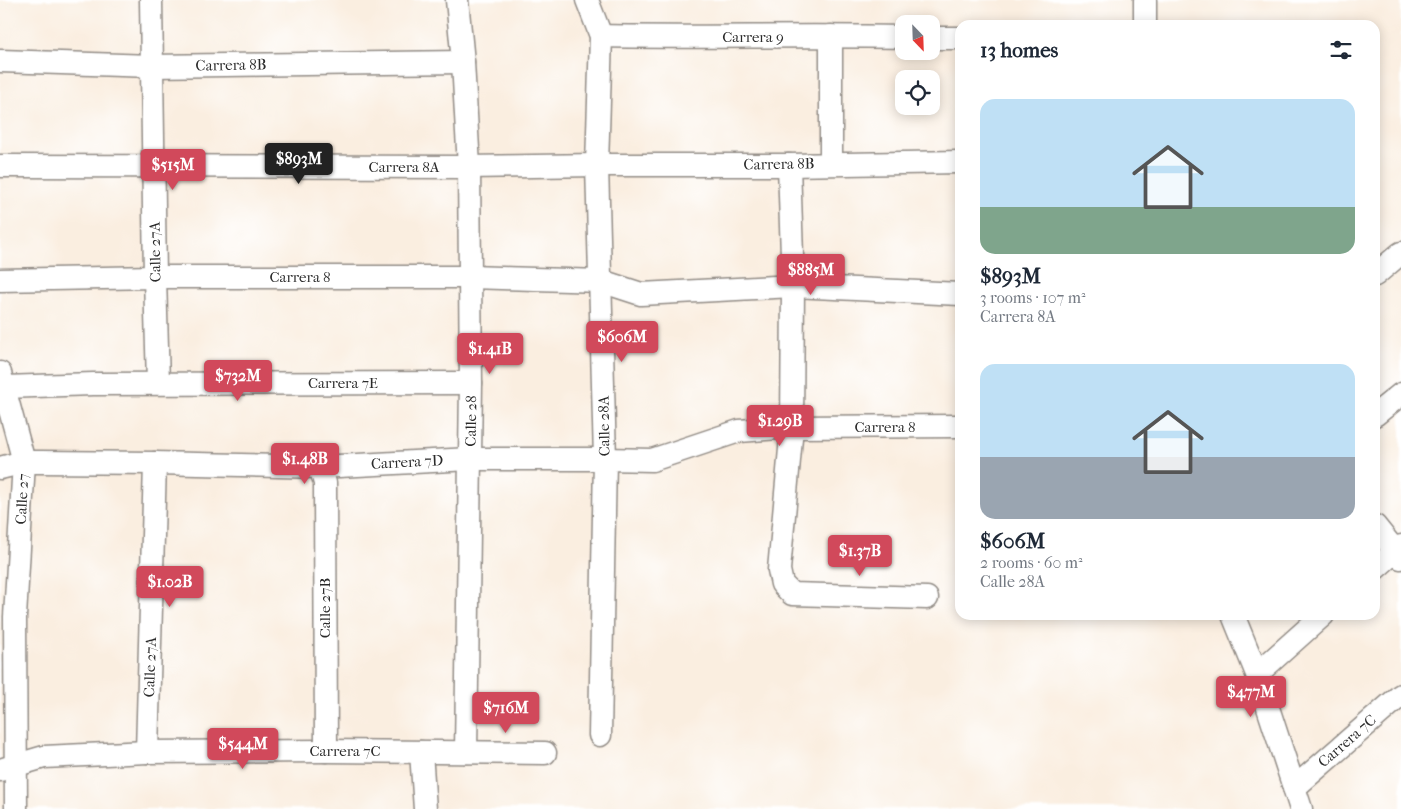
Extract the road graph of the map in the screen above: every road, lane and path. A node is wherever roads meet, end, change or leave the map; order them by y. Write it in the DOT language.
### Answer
graph roads {
  1 [pos="151,0"];
  2 [pos="457,0"];
  3 [pos="587,0"];
  4 [pos="1145,0"];
  5 [pos="1145,20"];
  6 [pos="601,36"];
  7 [pos="831,36"];
  8 [pos="895,37"];
  9 [pos="940,38"];
  10 [pos="955,38"];
  11 [pos="0,61"];
  12 [pos="463,62"];
  13 [pos="152,66"];
  14 [pos="955,162"];
  15 [pos="831,163"];
  16 [pos="597,165"];
  17 [pos="789,165"];
  18 [pos="0,166"];
  19 [pos="154,166"];
  20 [pos="469,167"];
  21 [pos="1401,253"];
  22 [pos="1380,271"];
  23 [pos="155,277"];
  24 [pos="470,277"];
  25 [pos="0,280"];
  26 [pos="601,281"];
  27 [pos="793,286"];
  28 [pos="955,294"];
  29 [pos="2,380"];
  30 [pos="471,382"];
  31 [pos="158,383"];
  32 [pos="1401,394"];
  33 [pos="1380,411"];
  34 [pos="955,426"];
  35 [pos="792,427"];
  36 [pos="470,459"];
  37 [pos="605,459"];
  38 [pos="24,462"];
  39 [pos="155,463"];
  40 [pos="320,467"];
  41 [pos="0,468"];
  42 [pos="1380,531"];
  43 [pos="1399,552"];
  44 [pos="1380,565"];
  45 [pos="927,598"];
  46 [pos="7,619"];
  47 [pos="1235,620"];
  48 [pos="1317,620"];
  49 [pos="1257,674"];
  50 [pos="1401,695"];
  51 [pos="600,735"];
  52 [pos="326,751"];
  53 [pos="148,752"];
  54 [pos="421,752"];
  55 [pos="466,752"];
  56 [pos="544,753"];
  57 [pos="8,767"];
  58 [pos="1294,788"];
  59 [pos="16,809"];
  60 [pos="425,809"];
  61 [pos="1301,809"];
  1 -- 13 [label="street, Calle 27A"];
  2 -- 12 [label="street, Calle 28"];
  3 -- 6 [label="street, Calle 28A"];
  4 -- 5 [label="street"];
  6 -- 7 [label="street, Carrera 9"];
  6 -- 16 [label="street, Calle 28A"];
  7 -- 8 [label="street, Carrera 9"];
  7 -- 15 [label="street"];
  9 -- 10 [label="street"];
  11 -- 13 [label="street, Carrera 8B"];
  12 -- 13 [label="street, Carrera 8B"];
  12 -- 20 [label="street, Calle 28"];
  13 -- 19 [label="street, Calle 27A"];
  14 -- 15 [label="street, Carrera 8B"];
  15 -- 17 [label="street, Carrera 8B"];
  16 -- 17 [label="street, Carrera 8B"];
  16 -- 20 [label="street, Carrera 8A"];
  16 -- 26 [label="street, Calle 28A"];
  17 -- 27 [label="street"];
  18 -- 19 [label="street, Carrera 8A"];
  19 -- 20 [label="street, Carrera 8A"];
  19 -- 23 [label="street, Calle 27A"];
  20 -- 24 [label="street, Calle 28"];
  21 -- 22 [label="street"];
  23 -- 24 [label="street, Carrera 8"];
  23 -- 25 [label="street, Carrera 8"];
  23 -- 31 [label="street, Calle 27A"];
  24 -- 26 [label="street, Carrera 8"];
  24 -- 30 [label="street, Calle 28"];
  26 -- 27 [label="street"];
  26 -- 37 [label="street, Calle 28A"];
  27 -- 28 [label="street"];
  27 -- 35 [label="street"];
  29 -- 31 [label="street, Carrera 7E"];
  29 -- 38 [label="street, Calle 27"];
  30 -- 31 [label="street, Carrera 7E"];
  30 -- 36 [label="street, Calle 28"];
  32 -- 33 [label="street"];
  34 -- 35 [label="street, Carrera 8"];
  35 -- 37 [label="street, Carrera 8"];
  35 -- 45 [label="street"];
  36 -- 37 [label="street, Carrera 7D"];
  36 -- 40 [label="street, Carrera 7D"];
  36 -- 55 [label="street, Calle 28"];
  37 -- 51 [label="street, Calle 28A"];
  38 -- 39 [label="street, Carrera 7D"];
  38 -- 41 [label="street, Carrera 7D"];
  38 -- 46 [label="street, Calle 27"];
  39 -- 40 [label="street, Carrera 7D"];
  39 -- 53 [label="street, Calle 27A"];
  40 -- 52 [label="street, Calle 27B"];
  42 -- 43 [label="street"];
  43 -- 44 [label="street"];
  46 -- 57 [label="street, Calle 27"];
  47 -- 49 [label="street"];
  48 -- 49 [label="street"];
  49 -- 58 [label="street"];
  50 -- 58 [label="street, Carrera 7C"];
  52 -- 53 [label="street, Carrera 7C"];
  52 -- 54 [label="street, Carrera 7C"];
  53 -- 57 [label="street, Carrera 7C"];
  54 -- 55 [label="street, Carrera 7C"];
  54 -- 60 [label="street"];
  55 -- 56 [label="street, Carrera 7C"];
  57 -- 59 [label="street, Calle 27"];
  58 -- 61 [label="street"];
}
